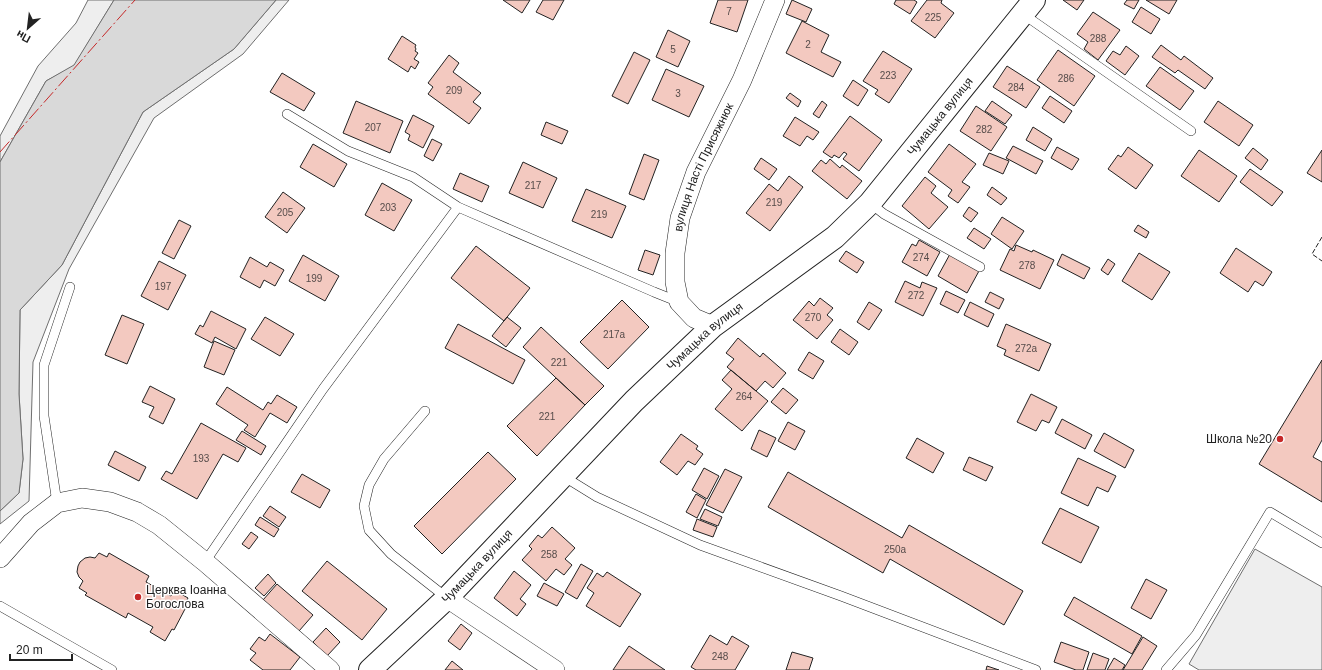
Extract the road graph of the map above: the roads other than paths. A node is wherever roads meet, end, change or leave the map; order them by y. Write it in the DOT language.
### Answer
graph roads {
  1 [pos="775,0"];
  2 [pos="1028,7"];
  3 [pos="286,114"];
  4 [pos="1191,131"];
  5 [pos="870,203"];
  6 [pos="458,207"];
  7 [pos="980,267"];
  8 [pos="70,287"];
  9 [pos="679,302"];
  10 [pos="713,326"];
  11 [pos="425,411"];
  12 [pos="563,476"];
  13 [pos="57,503"];
  14 [pos="1322,543"];
  15 [pos="0,558"];
  16 [pos="205,562"];
  17 [pos="447,598"];
  18 [pos="0,606"];
  19 [pos="112,670"];
  20 [pos="330,670"];
  21 [pos="370,670"];
  22 [pos="555,670"];
  23 [pos="1036,670"];
  24 [pos="1166,670"];
  1 -- 9 [label="street, вулиця Насті Присяжнюк"];
  2 -- 4 [label="lane"];
  2 -- 5 [label="street, Чумацька вулиця"];
  3 -- 6 [label="lane"];
  5 -- 7 [label="lane"];
  5 -- 10 [label="street, Чумацька вулиця"];
  6 -- 9 [label="lane"];
  6 -- 16 [label="lane"];
  8 -- 13 [label="lane"];
  9 -- 10 [label="street"];
  10 -- 12 [label="street, Чумацька вулиця"];
  11 -- 17 [label="lane"];
  12 -- 17 [label="street, Чумацька вулиця"];
  12 -- 23 [label="lane"];
  13 -- 15 [label="street"];
  13 -- 16 [label="street"];
  14 -- 24 [label="lane"];
  16 -- 20 [label="street"];
  17 -- 21 [label="street, Чумацька вулиця"];
  17 -- 22 [label="street"];
  18 -- 19 [label="lane"];
}
